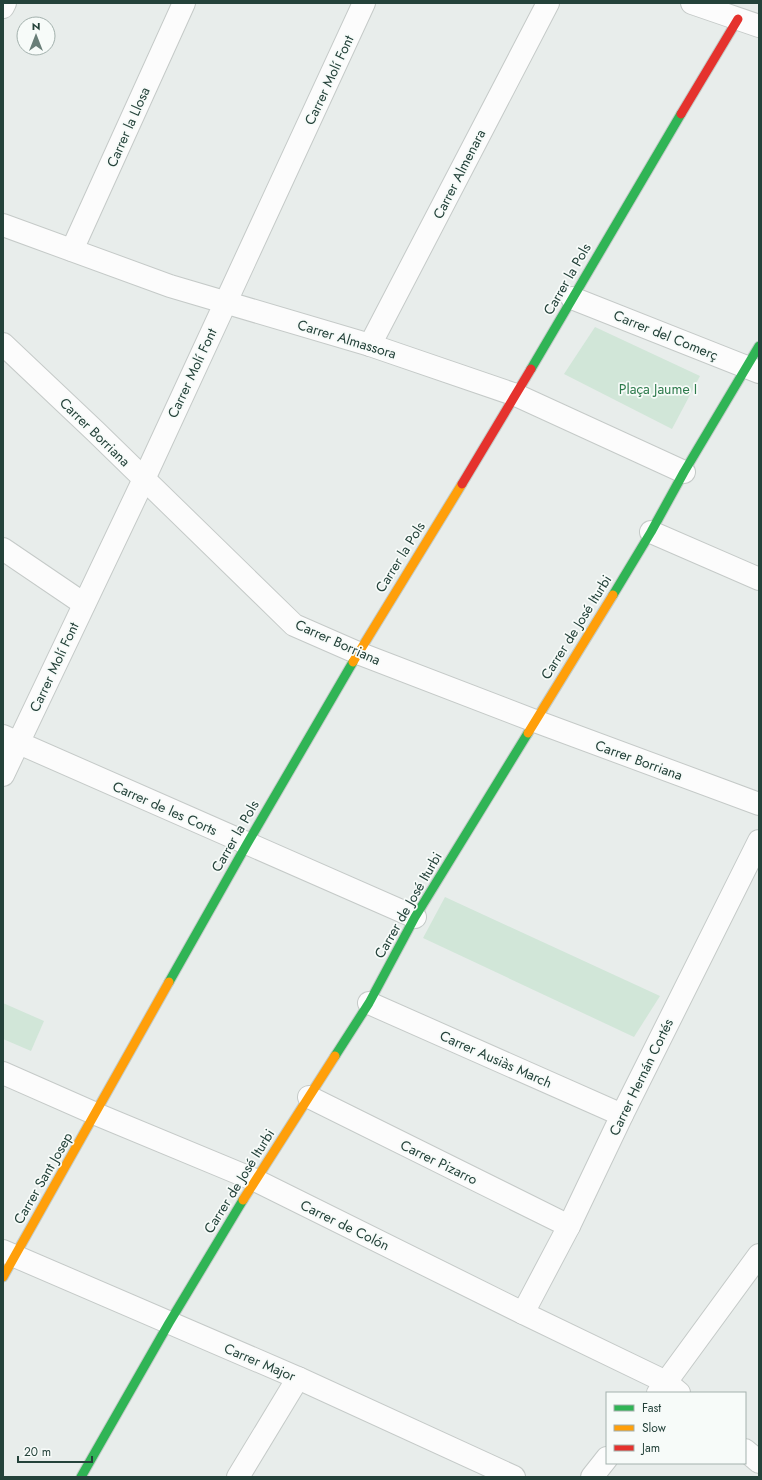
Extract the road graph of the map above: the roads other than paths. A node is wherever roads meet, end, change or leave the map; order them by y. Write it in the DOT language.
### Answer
graph roads {
  1 [pos="5,3"];
  2 [pos="184,3"];
  3 [pos="364,3"];
  4 [pos="548,3"];
  5 [pos="692,3"];
  6 [pos="3,7"];
  7 [pos="738,19"];
  8 [pos="759,26"];
  9 [pos="3,225"];
  10 [pos="72,250"];
  11 [pos="572,298"];
  12 [pos="225,303"];
  13 [pos="3,344"];
  14 [pos="370,345"];
  15 [pos="759,346"];
  16 [pos="753,370"];
  17 [pos="516,395"];
  18 [pos="684,472"];
  19 [pos="144,479"];
  20 [pos="651,532"];
  21 [pos="3,549"];
  22 [pos="759,579"];
  23 [pos="84,604"];
  24 [pos="358,653"];
  25 [pos="535,721"];
  26 [pos="11,740"];
  27 [pos="3,775"];
  28 [pos="759,804"];
  29 [pos="759,841"];
  30 [pos="247,844"];
  31 [pos="415,917"];
  32 [pos="369,1003"];
  33 [pos="3,1073"];
  34 [pos="309,1097"];
  35 [pos="96,1114"];
  36 [pos="622,1116"];
  37 [pos="255,1180"];
  38 [pos="569,1226"];
  39 [pos="9,1253"];
  40 [pos="759,1255"];
  41 [pos="3,1277"];
  42 [pos="522,1313"];
  43 [pos="169,1323"];
  44 [pos="298,1378"];
  45 [pos="668,1389"];
  46 [pos="746,1451"];
  47 [pos="606,1459"];
  48 [pos="759,1462"];
  49 [pos="81,1477"];
  50 [pos="238,1477"];
  51 [pos="514,1477"];
  52 [pos="592,1477"];
  1 -- 6 [label="street"];
  2 -- 10 [label="street, Carrer la Llosa"];
  3 -- 12 [label="street, Carrer Molí Font"];
  4 -- 14 [label="street, Carrer Almenara"];
  5 -- 7 [label="street"];
  7 -- 8 [label="street"];
  7 -- 11 [label="street, Carrer la Pols"];
  9 -- 10 [label="street, Carrer Almassora"];
  10 -- 12 [label="street, Carrer Almassora"];
  11 -- 16 [label="street, Carrer del Comerç"];
  11 -- 17 [label="street, Carrer la Pols"];
  12 -- 14 [label="street, Carrer Almassora"];
  12 -- 19 [label="street, Carrer Molí Font"];
  13 -- 19 [label="street, Carrer Borriana"];
  14 -- 17 [label="street, Carrer Almassora"];
  15 -- 16 [label="street, Carrer de José Iturbi"];
  16 -- 18 [label="street, Carrer de José Iturbi"];
  17 -- 18 [label="street, Carrer Almassora"];
  17 -- 24 [label="street, Carrer la Pols"];
  18 -- 20 [label="street, Carrer de José Iturbi"];
  19 -- 23 [label="street, Carrer Molí Font"];
  19 -- 24 [label="street, Carrer Borriana"];
  20 -- 22 [label="street"];
  20 -- 25 [label="street, Carrer de José Iturbi"];
  21 -- 23 [label="street"];
  23 -- 26 [label="street, Carrer Molí Font"];
  24 -- 25 [label="street, Carrer Borriana"];
  24 -- 30 [label="street, Carrer la Pols"];
  25 -- 28 [label="street, Carrer Borriana"];
  25 -- 31 [label="street, Carrer de José Iturbi"];
  26 -- 27 [label="street, Carrer Molí Font"];
  26 -- 30 [label="street, Carrer de les Corts"];
  29 -- 36 [label="street, Carrer Hernán Cortés"];
  30 -- 31 [label="street, Carrer de les Corts"];
  30 -- 35 [label="street, Carrer la Pols"];
  31 -- 32 [label="street, Carrer de José Iturbi"];
  32 -- 34 [label="street, Carrer de José Iturbi"];
  32 -- 36 [label="street, Carrer Ausiàs March"];
  33 -- 35 [label="street, Carrer de Colón"];
  34 -- 37 [label="street, Carrer de José Iturbi"];
  34 -- 38 [label="street, Carrer Pizarro"];
  35 -- 37 [label="street, Carrer de Colón"];
  35 -- 39 [label="street, Carrer Sant Josep"];
  36 -- 38 [label="street, Carrer Hernán Cortés"];
  37 -- 42 [label="street, Carrer de Colón"];
  37 -- 43 [label="street, Carrer de José Iturbi"];
  38 -- 42 [label="street, Carrer Hernán Cortés"];
  39 -- 41 [label="street, Carrer Sant Josep"];
  39 -- 43 [label="street, Carrer Major"];
  40 -- 45 [label="street"];
  42 -- 45 [label="street, Carrer de Colón"];
  43 -- 44 [label="street, Carrer Major"];
  43 -- 49 [label="street, Carrer de José Iturbi"];
  44 -- 50 [label="street"];
  44 -- 51 [label="street, Carrer Major"];
  46 -- 48 [label="street"];
  47 -- 52 [label="street"];
}
